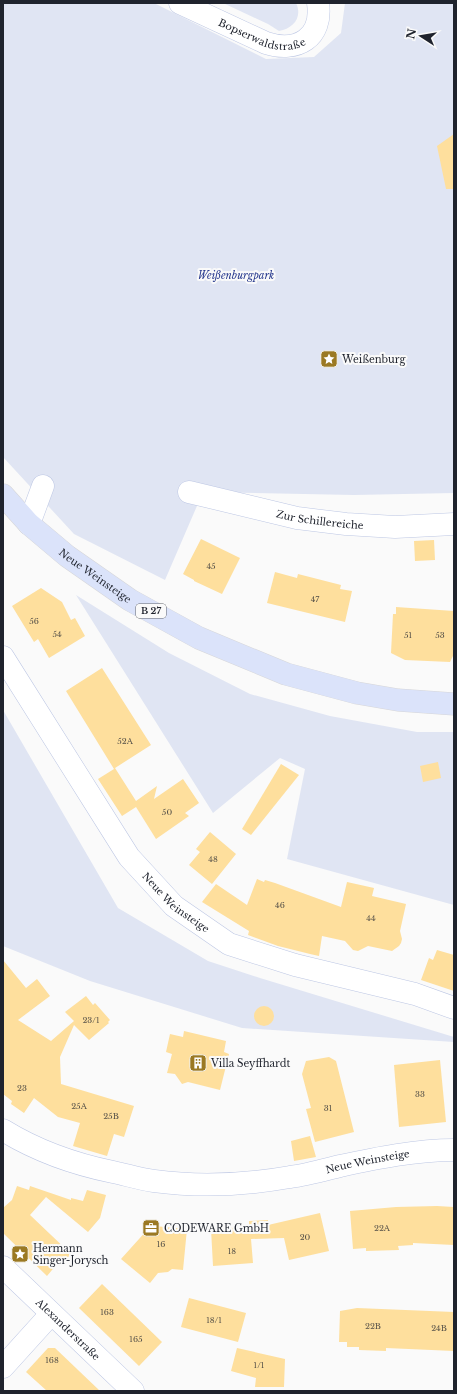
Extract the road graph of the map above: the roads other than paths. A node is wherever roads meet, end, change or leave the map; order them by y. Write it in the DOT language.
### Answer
graph roads {
  1 [pos="180,3"];
  2 [pos="318,3"];
  3 [pos="43,486"];
  4 [pos="189,492"];
  5 [pos="3,495"];
  6 [pos="29,524"];
  7 [pos="454,524"];
  8 [pos="3,658"];
  9 [pos="454,704"];
  10 [pos="454,1008"];
  11 [pos="3,1130"];
  12 [pos="454,1150"];
  13 [pos="3,1267"];
  14 [pos="51,1314"];
  15 [pos="3,1367"];
  16 [pos="132,1391"];
  1 -- 2 [label="street, Bopserwaldstraße"];
  3 -- 6 [label="street"];
  4 -- 7 [label="street, Zur Schillereiche"];
  5 -- 6 [label="main road, Neue Weinsteige / B 27"];
  6 -- 9 [label="main road, Neue Weinsteige / B 27"];
  8 -- 10 [label="street, Neue Weinsteige"];
  11 -- 12 [label="street, Neue Weinsteige"];
  13 -- 14 [label="street, Alexanderstraße"];
  14 -- 15 [label="street"];
  14 -- 16 [label="street, Alexanderstraße"];
}
